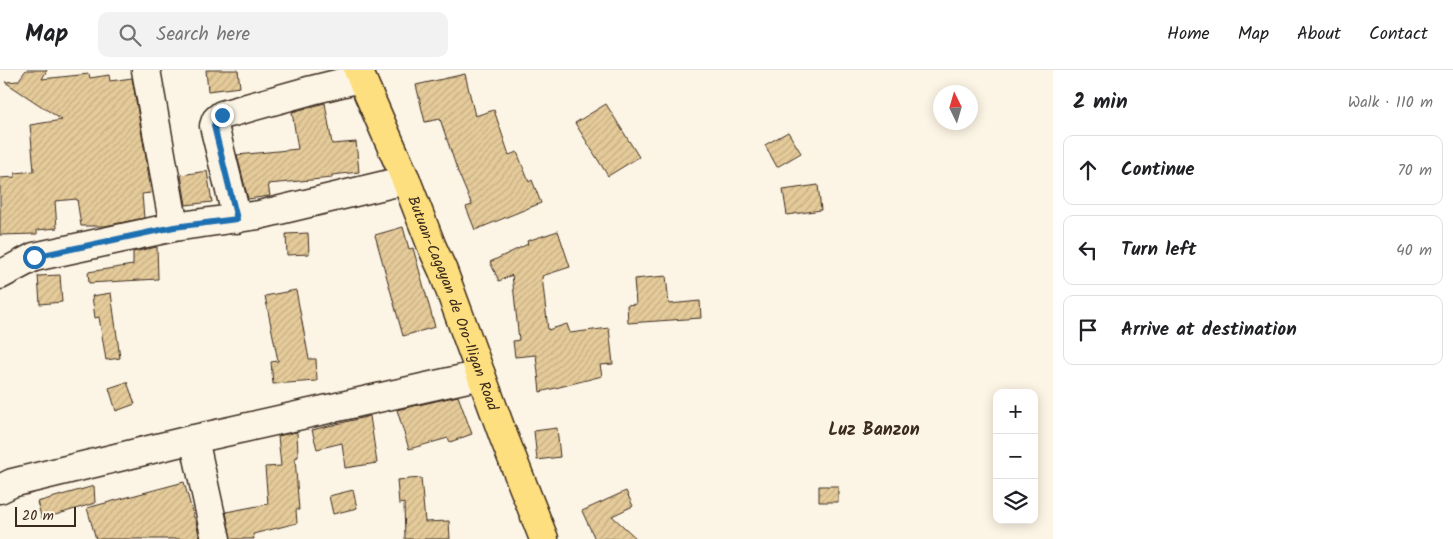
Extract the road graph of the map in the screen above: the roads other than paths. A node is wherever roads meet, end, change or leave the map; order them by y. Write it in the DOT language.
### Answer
graph roads {
  1 [pos="146,70"];
  2 [pos="360,74"];
  3 [pos="406,180"];
  4 [pos="237,219"];
  5 [pos="174,227"];
  6 [pos="0,275"];
  7 [pos="481,374"];
  8 [pos="194,439"];
  9 [pos="0,489"];
  10 [pos="216,539"];
  11 [pos="544,539"];
  1 -- 5 [label="street"];
  2 -- 3 [label="highway, Butuan-Cagayan de Oro-Iligan Road"];
  2 -- 4 [label="street"];
  3 -- 4 [label="street"];
  3 -- 7 [label="highway, Butuan-Cagayan de Oro-Iligan Road"];
  4 -- 5 [label="street"];
  5 -- 6 [label="street"];
  7 -- 8 [label="street"];
  7 -- 11 [label="highway, Butuan-Cagayan de Oro-Iligan Road"];
  8 -- 9 [label="street"];
  8 -- 10 [label="street"];
}
